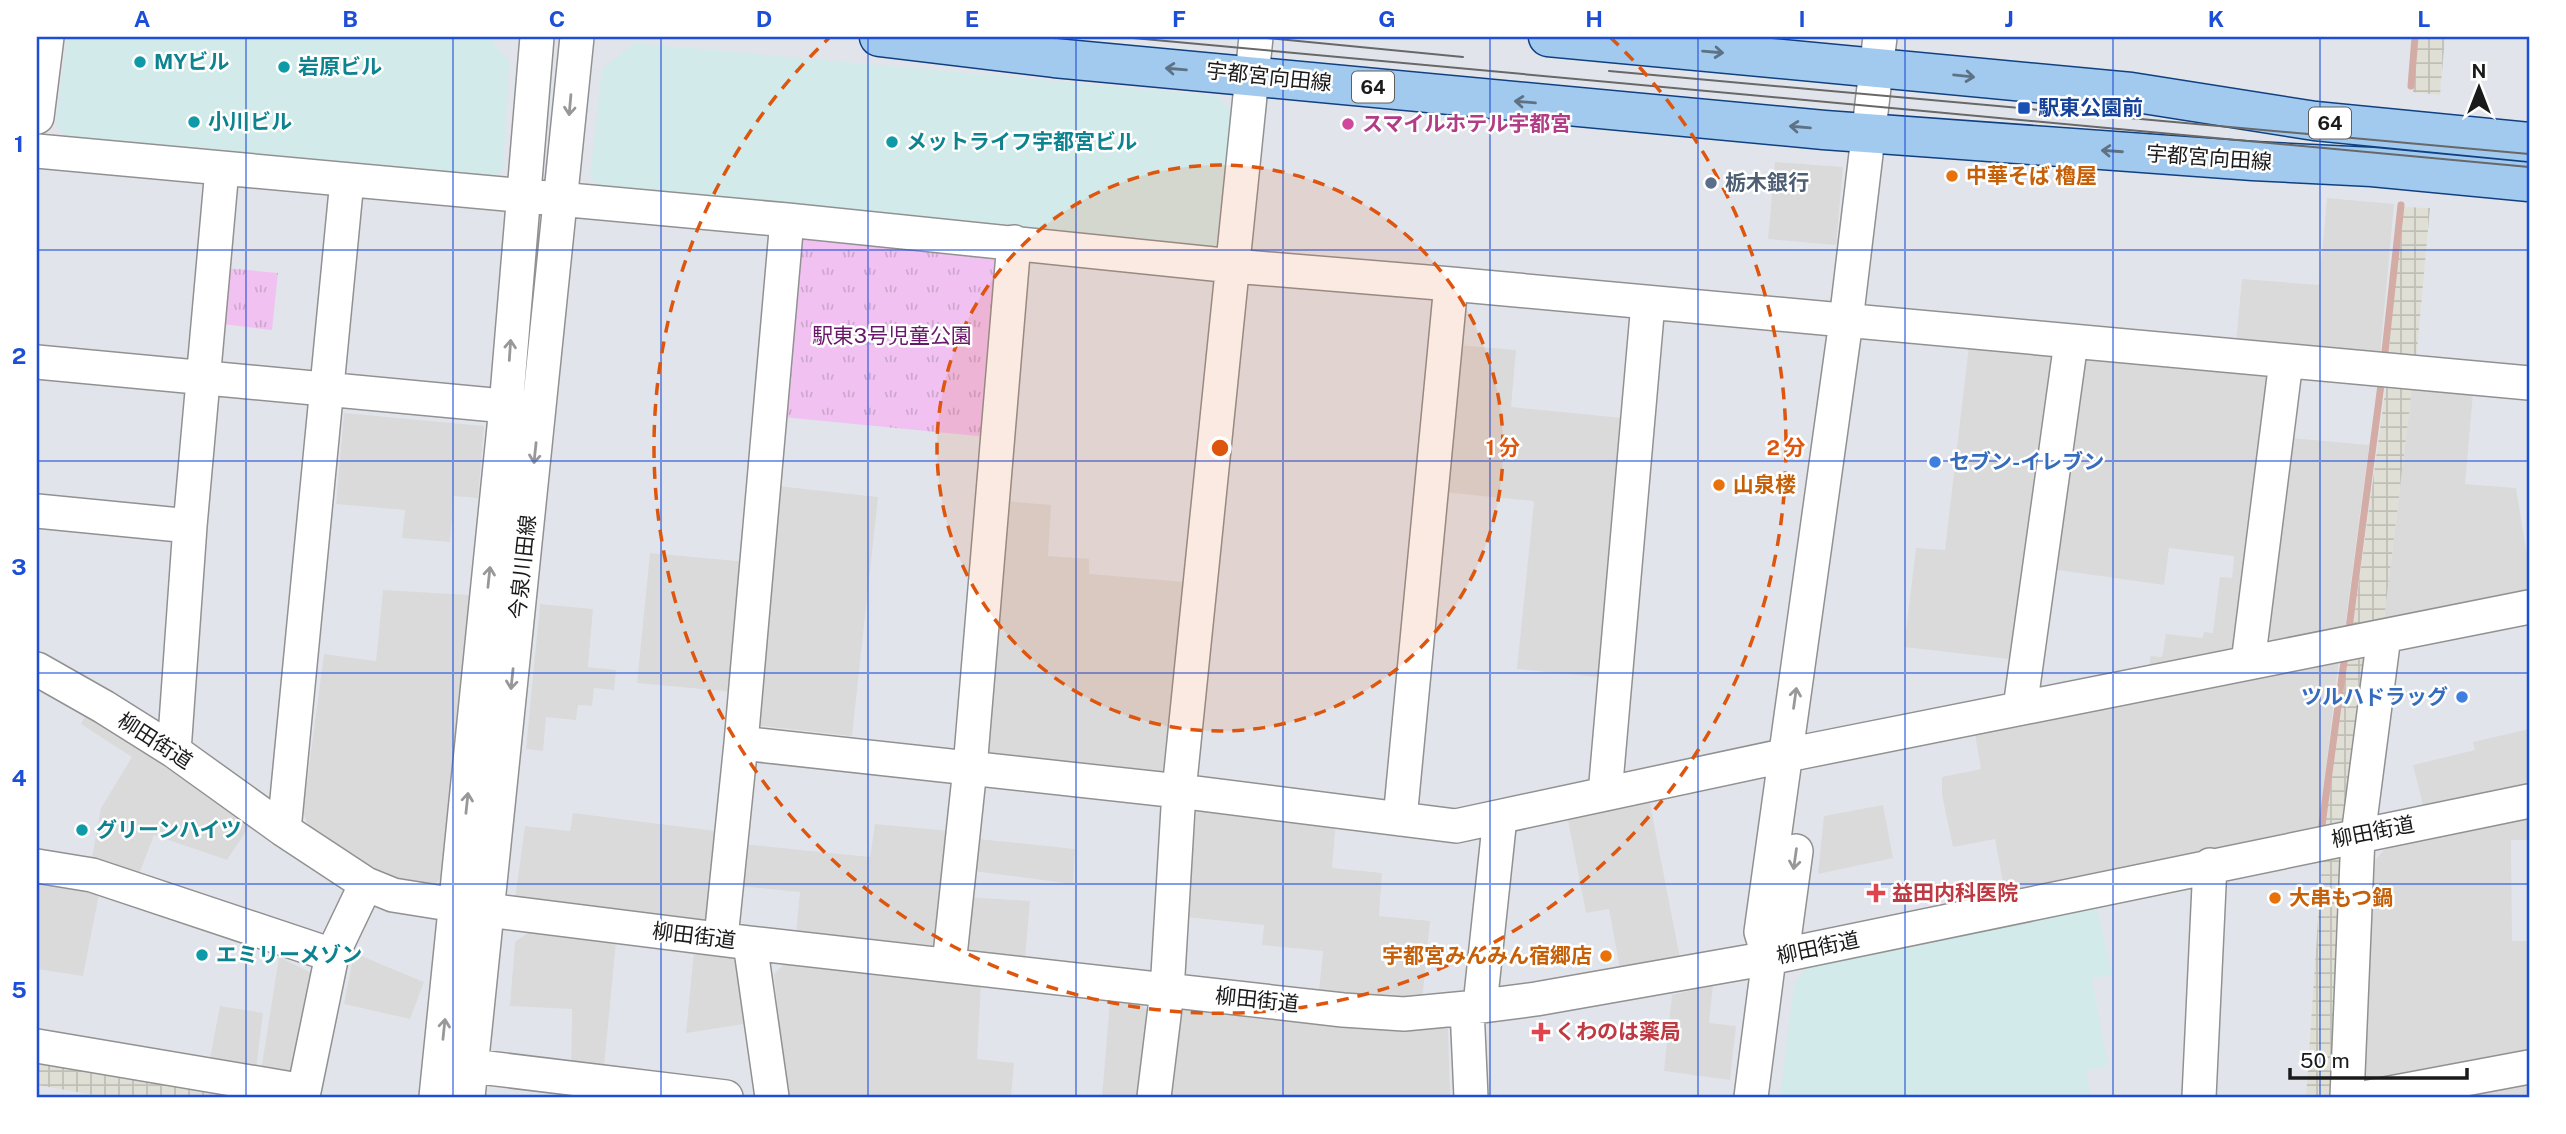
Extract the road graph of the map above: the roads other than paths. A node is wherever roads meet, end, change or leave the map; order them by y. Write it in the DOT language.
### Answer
graph roads {
  1 [pos="47,37"];
  2 [pos="537,37"];
  3 [pos="576,37"];
  4 [pos="879,37"];
  5 [pos="1256,37"];
  6 [pos="1548,37"];
  7 [pos="1887,53"];
  8 [pos="1253,76"];
  9 [pos="2131,92"];
  10 [pos="37,117"];
  11 [pos="2529,121"];
  12 [pos="1879,134"];
  13 [pos="2529,142"];
  14 [pos="37,151"];
  15 [pos="2253,161"];
  16 [pos="222,169"];
  17 [pos="347,180"];
  18 [pos="2529,182"];
  19 [pos="522,196"];
  20 [pos="2529,198"];
  21 [pos="561,200"];
  22 [pos="786,220"];
  23 [pos="1014,242"];
  24 [pos="1233,266"];
  25 [pos="1451,284"];
  26 [pos="1648,303"];
  27 [pos="1857,322"];
  28 [pos="2071,342"];
  29 [pos="2286,361"];
  30 [pos="37,362"];
  31 [pos="204,379"];
  32 [pos="2529,383"];
  33 [pos="327,390"];
  34 [pos="506,407"];
  35 [pos="540,409"];
  36 [pos="37,511"];
  37 [pos="190,526"];
  38 [pos="2529,607"];
  39 [pos="2384,636"];
  40 [pos="2248,663"];
  41 [pos="37,669"];
  42 [pos="2020,708"];
  43 [pos="741,743"];
  44 [pos="174,751"];
  45 [pos="1799,752"];
  46 [pos="970,768"];
  47 [pos="1179,792"];
  48 [pos="1605,794"];
  49 [pos="2529,801"];
  50 [pos="1500,817"];
  51 [pos="1400,819"];
  52 [pos="284,830"];
  53 [pos="2358,836"];
  54 [pos="2210,865"];
  55 [pos="37,866"];
  56 [pos="366,884"];
  57 [pos="472,908"];
  58 [pos="736,941"];
  59 [pos="332,955"];
  60 [pos="1769,958"];
  61 [pos="949,965"];
  62 [pos="1167,990"];
  63 [pos="1474,1007"];
  64 [pos="37,1046"];
  65 [pos="2529,1067"];
  66 [pos="470,1082"];
  67 [pos="436,1097"];
  68 [pos="726,1097"];
  69 [pos="772,1097"];
  70 [pos="1154,1097"];
  71 [pos="1472,1097"];
  72 [pos="1751,1097"];
  73 [pos="2199,1097"];
  74 [pos="2347,1097"];
  75 [pos="2369,1097"];
  1 -- 10 [label="street"];
  2 -- 19 [label="street, 今泉川田線"];
  3 -- 21 [label="street, 今泉川田線, one-way"];
  8 -- 4 [label="main road, 宇都宮向田線 / 64, one-way"];
  5 -- 8 [label="street"];
  6 -- 7 [label="main road, 64, one-way"];
  7 -- 9 [label="main road, 64, one-way"];
  7 -- 12 [label="street"];
  12 -- 8 [label="main road, 宇都宮向田線 / 64, one-way"];
  8 -- 24 [label="street"];
  9 -- 11 [label="main road"];
  9 -- 13 [label="main road, 64"];
  15 -- 12 [label="main road, 宇都宮向田線 / 64, one-way"];
  12 -- 27 [label="street"];
  14 -- 16 [label="street"];
  15 -- 18 [label="main road, 宇都宮向田線 / 64"];
  15 -- 20 [label="main road"];
  16 -- 17 [label="street"];
  16 -- 31 [label="street"];
  17 -- 19 [label="street"];
  17 -- 33 [label="street"];
  19 -- 21 [label="street"];
  34 -- 19 [label="street, 今泉川田線, one-way"];
  21 -- 22 [label="street"];
  21 -- 35 [label="street, 今泉川田線"];
  22 -- 23 [label="street"];
  22 -- 43 [label="street"];
  23 -- 24 [label="street"];
  23 -- 46 [label="street"];
  24 -- 25 [label="street"];
  24 -- 47 [label="street"];
  25 -- 26 [label="street"];
  25 -- 51 [label="street"];
  26 -- 27 [label="street"];
  26 -- 48 [label="street"];
  27 -- 28 [label="street"];
  27 -- 45 [label="street"];
  28 -- 29 [label="street"];
  28 -- 42 [label="street"];
  29 -- 32 [label="street"];
  29 -- 40 [label="street"];
  30 -- 31 [label="street"];
  31 -- 33 [label="street"];
  31 -- 37 [label="street"];
  33 -- 34 [label="street"];
  33 -- 52 [label="street"];
  34 -- 35 [label="street"];
  57 -- 34 [label="street, 今泉川田線, one-way"];
  35 -- 57 [label="street, 今泉川田線, one-way"];
  36 -- 37 [label="street"];
  37 -- 44 [label="street"];
  38 -- 39 [label="street"];
  39 -- 40 [label="street"];
  39 -- 53 [label="street"];
  40 -- 42 [label="street"];
  41 -- 44 [label="street, 柳田街道"];
  42 -- 45 [label="street"];
  43 -- 46 [label="street"];
  43 -- 58 [label="street"];
  44 -- 52 [label="street, 柳田街道"];
  45 -- 48 [label="street"];
  45 -- 60 [label="street"];
  46 -- 47 [label="street"];
  46 -- 61 [label="street"];
  47 -- 51 [label="street"];
  47 -- 62 [label="street"];
  48 -- 50 [label="street"];
  49 -- 53 [label="street, 柳田街道"];
  50 -- 51 [label="street"];
  50 -- 63 [label="street"];
  52 -- 56 [label="street, 柳田街道"];
  53 -- 54 [label="street, 柳田街道"];
  53 -- 74 [label="street"];
  54 -- 60 [label="street, 柳田街道"];
  54 -- 73 [label="street"];
  55 -- 59 [label="street"];
  56 -- 57 [label="street, 柳田街道"];
  56 -- 59 [label="street"];
  57 -- 58 [label="street, 柳田街道"];
  57 -- 66 [label="street, 今泉川田線"];
  67 -- 57 [label="street, 今泉川田線, one-way"];
  58 -- 61 [label="street, 柳田街道"];
  58 -- 69 [label="street"];
  59 -- 64 [label="street"];
  60 -- 63 [label="street, 柳田街道"];
  60 -- 72 [label="street"];
  61 -- 62 [label="street, 柳田街道"];
  62 -- 63 [label="street, 柳田街道"];
  62 -- 70 [label="street"];
  63 -- 71 [label="street"];
  65 -- 75 [label="street"];
  66 -- 68 [label="street"];
}
